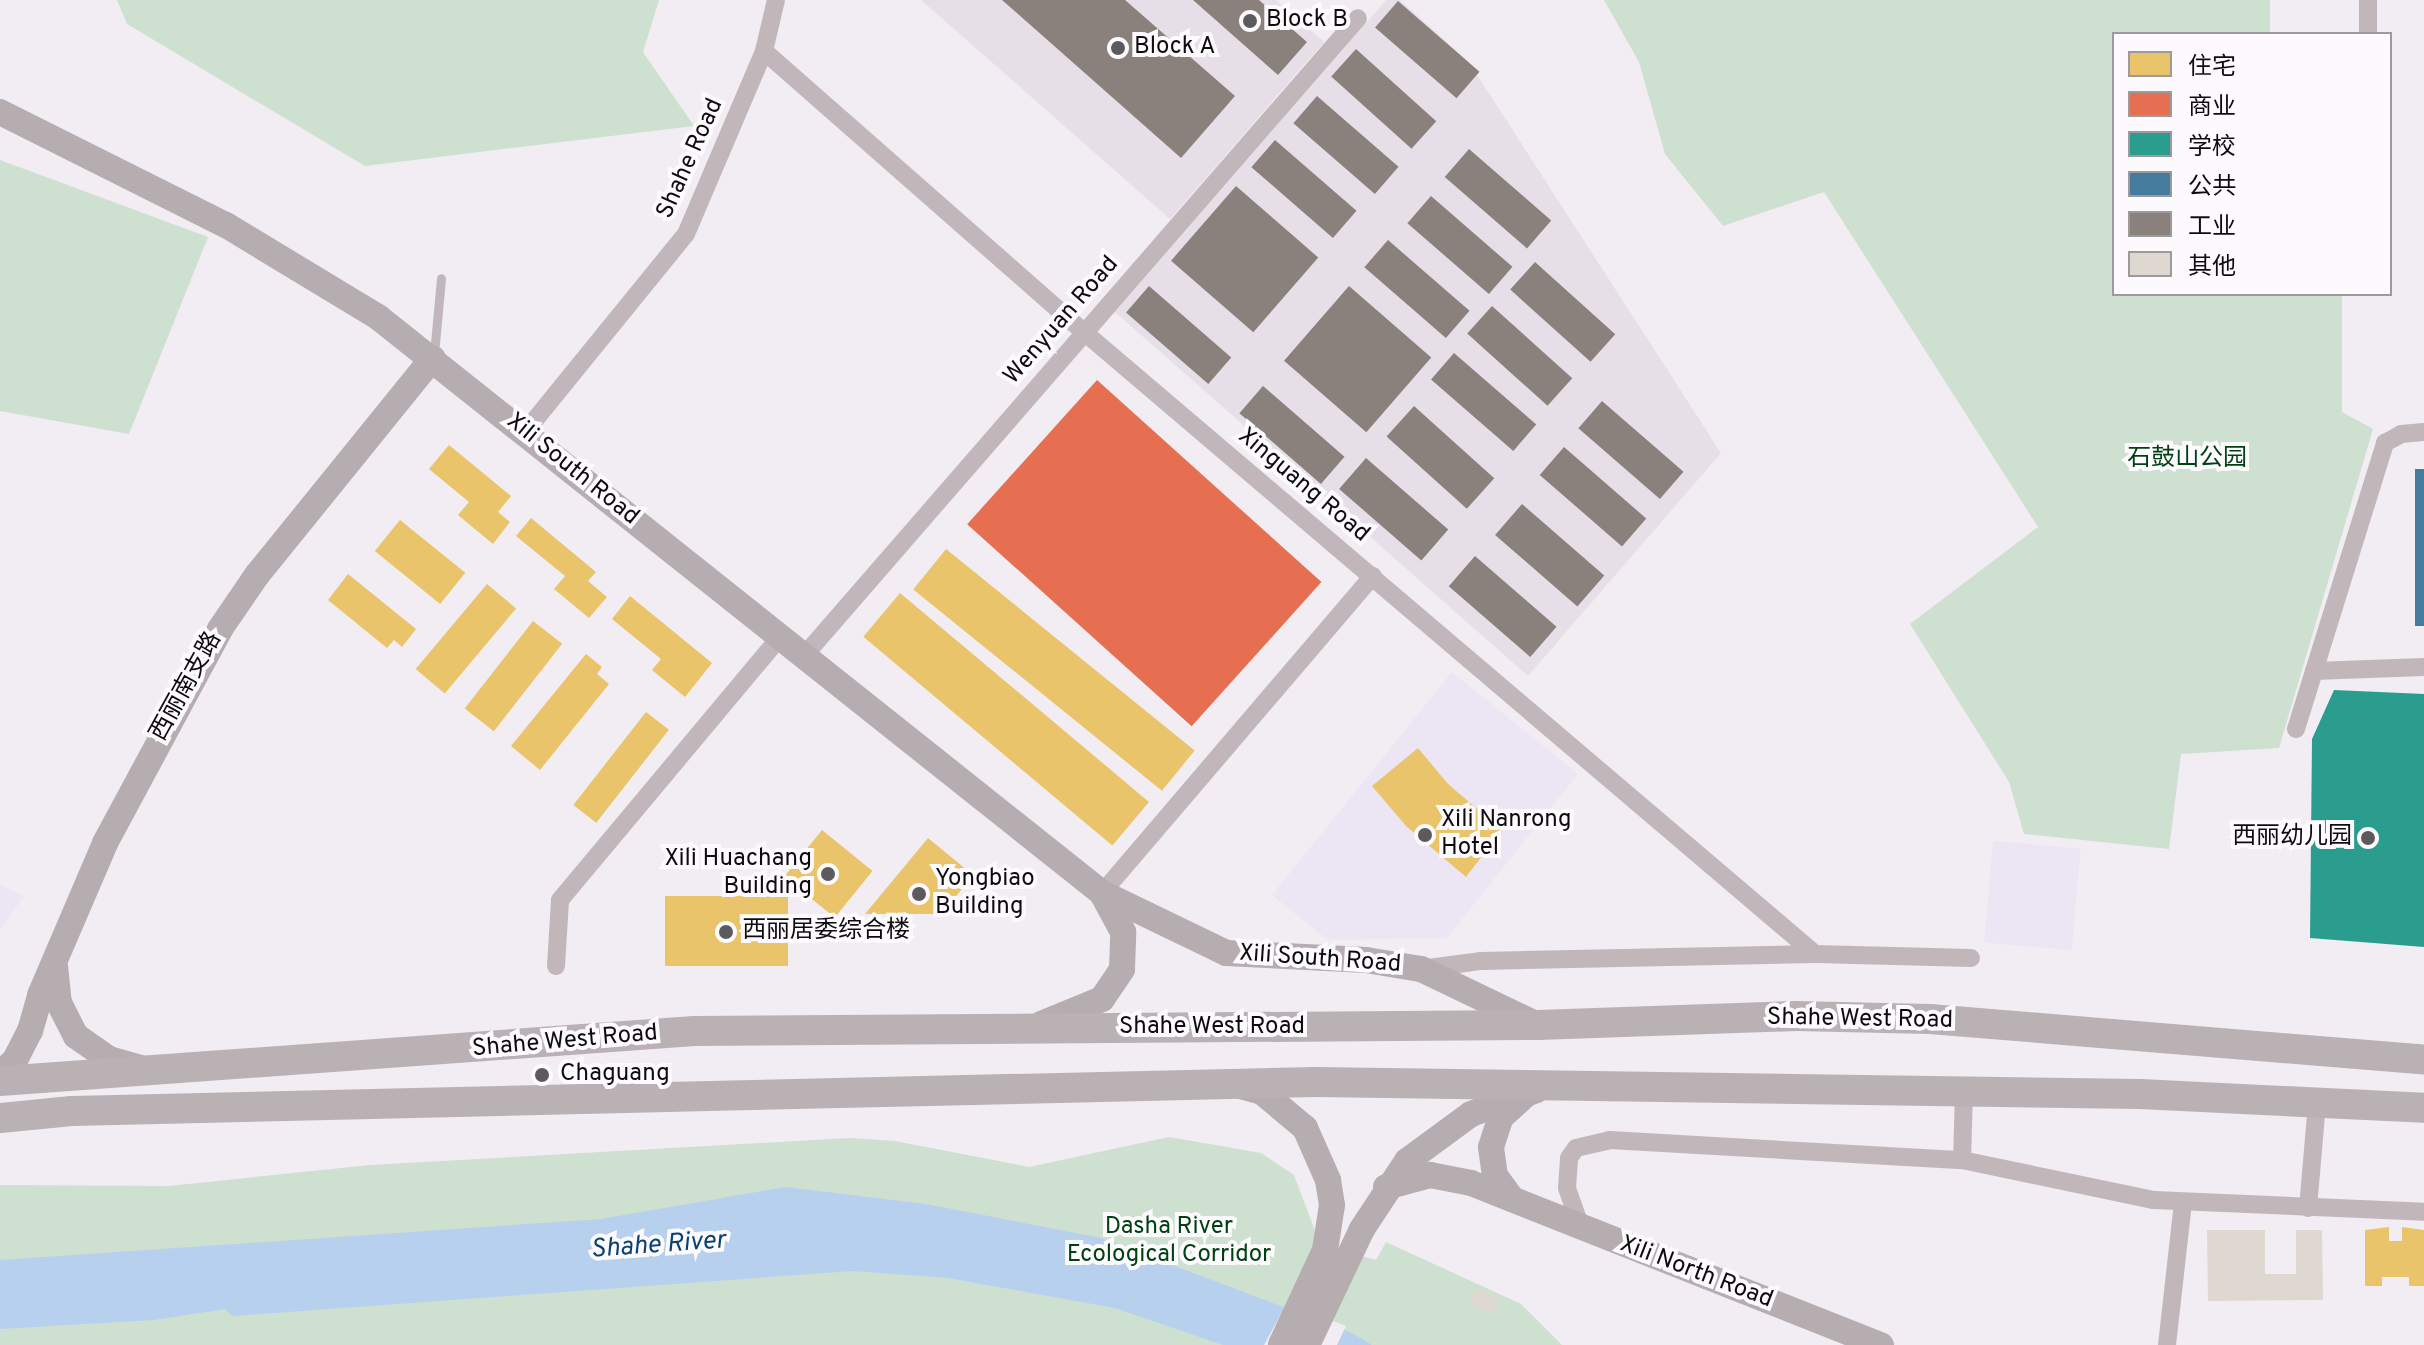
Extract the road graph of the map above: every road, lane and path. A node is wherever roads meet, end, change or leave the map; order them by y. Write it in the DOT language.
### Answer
graph roads {
  1 [pos="776,0"];
  2 [pos="2368,0"];
  3 [pos="1358,18"];
  4 [pos="2368,32"];
  5 [pos="764,51"];
  6 [pos="0,112"];
  7 [pos="441,278"];
  8 [pos="1084,332"];
  9 [pos="433,358"];
  10 [pos="525,432"];
  11 [pos="2424,432"];
  12 [pos="1373,576"];
  13 [pos="779,638"];
  14 [pos="803,657"];
  15 [pos="2424,667"];
  16 [pos="2314,671"];
  17 [pos="2296,729"];
  18 [pos="1102,893"];
  19 [pos="1815,954"];
  20 [pos="1971,958"];
  21 [pos="55,959"];
  22 [pos="556,966"];
  23 [pos="1421,969"];
  24 [pos="1538,1025"];
  25 [pos="1019,1029"];
  26 [pos="2424,1060"];
  27 [pos="156,1072"];
  28 [pos="8,1074"];
  29 [pos="1232,1084"];
  30 [pos="1569,1086"];
  31 [pos="1532,1091"];
  32 [pos="1964,1091"];
  33 [pos="2317,1102"];
  34 [pos="2424,1108"];
  35 [pos="0,1119"];
  36 [pos="1962,1160"];
  37 [pos="1386,1187"];
  38 [pos="1512,1199"];
  39 [pos="2183,1202"];
  40 [pos="2308,1208"];
  41 [pos="2424,1212"];
  42 [pos="1581,1228"];
  43 [pos="1336,1256"];
  44 [pos="1281,1345"];
  45 [pos="1307,1345"];
  46 [pos="1881,1345"];
  47 [pos="2167,1345"];
  1 -- 5 [label="street, Shahe Road"];
  2 -- 4 [label="street"];
  3 -- 8 [label="street, Wenyuan Road"];
  5 -- 8 [label="street, Xinguang Road"];
  5 -- 10 [label="street, Shahe Road"];
  6 -- 9 [label="street, Xili South Road"];
  7 -- 9 [label="lane"];
  8 -- 12 [label="street, Xinguang Road"];
  8 -- 14 [label="street, Wenyuan Road"];
  9 -- 10 [label="street, Xili South Road"];
  9 -- 21 [label="street, 西丽南支路"];
  10 -- 13 [label="street, Xili South Road"];
  11 -- 16 [label="street"];
  12 -- 18 [label="street"];
  12 -- 19 [label="street, Xinguang Road"];
  13 -- 14 [label="street, Xili South Road"];
  13 -- 22 [label="street"];
  14 -- 18 [label="street, Xili South Road"];
  15 -- 16 [label="street"];
  16 -- 17 [label="street"];
  18 -- 23 [label="street, Xili South Road"];
  18 -- 25 [label="street, Xili South Road"];
  19 -- 20 [label="street"];
  19 -- 23 [label="street"];
  21 -- 27 [label="street"];
  21 -- 28 [label="street, 西丽南支路"];
  23 -- 24 [label="street, Xili South Road"];
  24 -- 25 [label="main road, Shahe West Road"];
  24 -- 26 [label="main road, Shahe West Road"];
  25 -- 27 [label="main road, Shahe West Road"];
  27 -- 28 [label="main road, Shahe West Road"];
  28 -- 35 [label="street, 西丽南支路"];
  29 -- 30 [label="main road"];
  29 -- 35 [label="main road"];
  29 -- 43 [label="street"];
  30 -- 31 [label="street"];
  30 -- 32 [label="main road"];
  31 -- 37 [label="street"];
  31 -- 38 [label="street"];
  32 -- 33 [label="main road"];
  32 -- 36 [label="street"];
  33 -- 34 [label="main road"];
  33 -- 40 [label="street"];
  36 -- 39 [label="street"];
  36 -- 42 [label="street"];
  37 -- 38 [label="street, Xili North Road"];
  37 -- 43 [label="street"];
  38 -- 42 [label="street, Xili North Road"];
  39 -- 40 [label="street"];
  39 -- 47 [label="street"];
  40 -- 41 [label="street"];
  42 -- 46 [label="street, Xili North Road"];
  43 -- 44 [label="street"];
  43 -- 45 [label="street"];
}
